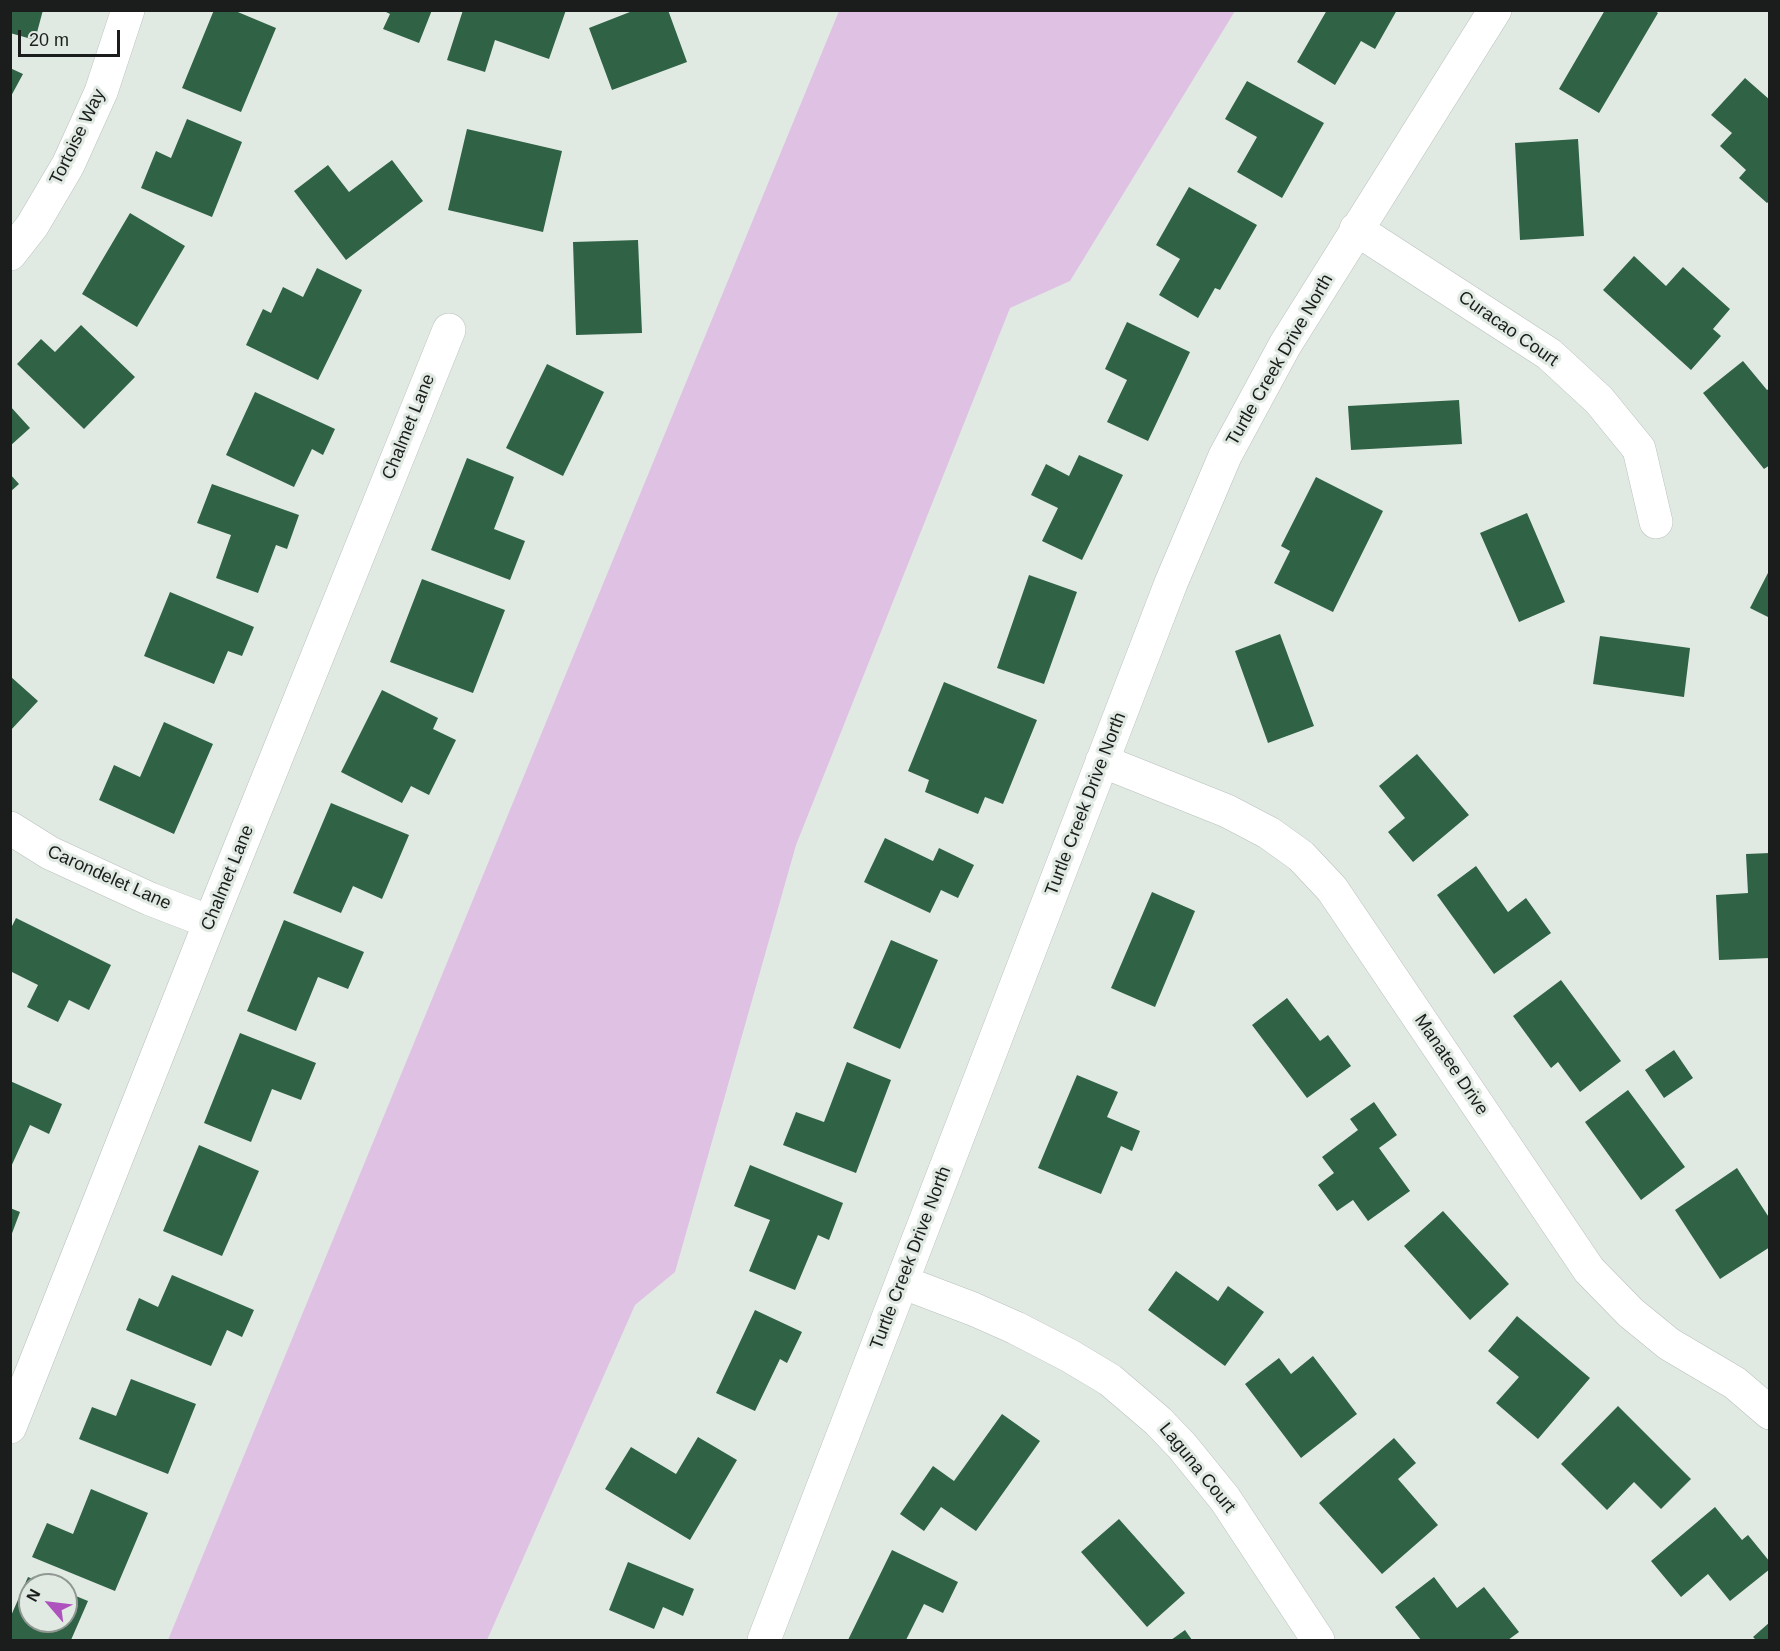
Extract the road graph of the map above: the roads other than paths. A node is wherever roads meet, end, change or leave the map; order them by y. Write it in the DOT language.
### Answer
graph roads {
  1 [pos="128,10"];
  2 [pos="1495,10"];
  3 [pos="1356,229"];
  4 [pos="10,254"];
  5 [pos="448,330"];
  6 [pos="1656,522"];
  7 [pos="1102,761"];
  8 [pos="10,828"];
  9 [pos="210,922"];
  10 [pos="902,1282"];
  11 [pos="1770,1413"];
  12 [pos="10,1427"];
  13 [pos="764,1641"];
  14 [pos="1318,1641"];
  1 -- 4 [label="street, Tortoise Way"];
  2 -- 3 [label="street, Turtle Creek Drive North"];
  3 -- 6 [label="street, Curacao Court"];
  3 -- 7 [label="street, Turtle Creek Drive North"];
  5 -- 9 [label="street, Chalmet Lane"];
  7 -- 10 [label="street, Turtle Creek Drive North"];
  7 -- 11 [label="street, Manatee Drive"];
  8 -- 9 [label="street, Carondelet Lane"];
  9 -- 12 [label="street, Chalmet Lane"];
  10 -- 13 [label="street, Turtle Creek Drive North"];
  10 -- 14 [label="street, Laguna Court"];
}
